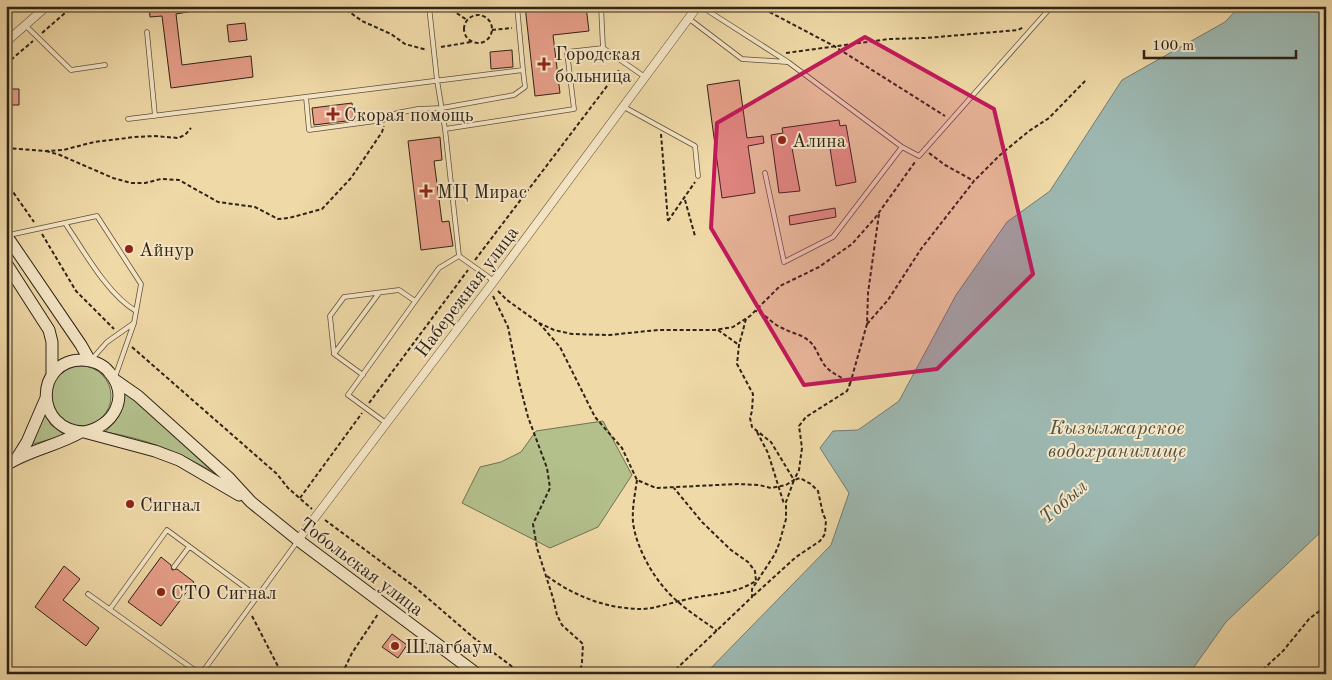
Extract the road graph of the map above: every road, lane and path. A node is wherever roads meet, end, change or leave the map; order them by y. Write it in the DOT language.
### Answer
graph roads {
  1 [pos="17,6"];
  2 [pos="47,6"];
  3 [pos="341,6"];
  4 [pos="429,6"];
  5 [pos="446,6"];
  6 [pos="517,6"];
  7 [pos="601,6"];
  8 [pos="758,6"];
  9 [pos="1052,6"];
  10 [pos="692,8"];
  11 [pos="6,16"];
  12 [pos="688,18"];
  13 [pos="467,20"];
  14 [pos="1040,20"];
  15 [pos="25,25"];
  16 [pos="519,27"];
  17 [pos="492,30"];
  18 [pos="147,32"];
  19 [pos="6,42"];
  20 [pos="471,42"];
  21 [pos="834,46"];
  22 [pos="603,48"];
  23 [pos="434,50"];
  24 [pos="775,54"];
  25 [pos="788,62"];
  26 [pos="625,63"];
  27 [pos="105,65"];
  28 [pos="523,70"];
  29 [pos="646,77"];
  30 [pos="437,80"];
  31 [pos="1086,80"];
  32 [pos="306,97"];
  33 [pos="624,107"];
  34 [pos="442,108"];
  35 [pos="155,116"];
  36 [pos="128,119"];
  37 [pos="386,119"];
  38 [pos="951,120"];
  39 [pos="661,127"];
  40 [pos="191,128"];
  41 [pos="446,130"];
  42 [pos="902,147"];
  43 [pos="6,148"];
  44 [pos="924,150"];
  45 [pos="46,152"];
  46 [pos="919,156"];
  47 [pos="765,173"];
  48 [pos="698,176"];
  49 [pos="974,181"];
  50 [pos="6,182"];
  51 [pos="684,199"];
  52 [pos="879,212"];
  53 [pos="65,223"];
  54 [pos="39,230"];
  55 [pos="6,235"];
  56 [pos="695,236"];
  57 [pos="459,256"];
  58 [pos="6,263"];
  59 [pos="472,265"];
  60 [pos="494,285"];
  61 [pos="379,293"];
  62 [pos="491,293"];
  63 [pos="415,301"];
  64 [pos="136,311"];
  65 [pos="756,311"];
  66 [pos="747,318"];
  67 [pos="539,322"];
  68 [pos="134,324"];
  69 [pos="867,324"];
  70 [pos="717,329"];
  71 [pos="119,334"];
  72 [pos="127,342"];
  73 [pos="738,345"];
  74 [pos="334,354"];
  75 [pos="90,361"];
  76 [pos="363,375"];
  77 [pos="52,376"];
  78 [pos="114,380"];
  79 [pos="850,384"];
  80 [pos="46,398"];
  81 [pos="365,408"];
  82 [pos="386,423"];
  83 [pos="757,431"];
  84 [pos="82,432"];
  85 [pos="11,462"];
  86 [pos="637,480"];
  87 [pos="794,480"];
  88 [pos="779,486"];
  89 [pos="674,488"];
  90 [pos="300,498"];
  91 [pos="252,502"];
  92 [pos="6,504"];
  93 [pos="785,506"];
  94 [pos="6,511"];
  95 [pos="318,514"];
  96 [pos="298,540"];
  97 [pos="189,546"];
  98 [pos="174,567"];
  99 [pos="547,576"];
  100 [pos="756,581"];
  101 [pos="88,594"];
  102 [pos="258,597"];
  103 [pos="752,597"];
  104 [pos="677,601"];
  105 [pos="384,604"];
  106 [pos="1326,606"];
  107 [pos="248,609"];
  108 [pos="110,610"];
  109 [pos="6,629"];
  110 [pos="717,631"];
  111 [pos="6,640"];
  112 [pos="201,674"];
  113 [pos="282,674"];
  114 [pos="342,674"];
  115 [pos="478,674"];
  116 [pos="522,674"];
  117 [pos="580,674"];
  118 [pos="671,674"];
  119 [pos="1258,674"];
  1 -- 11 [label="path"];
  2 -- 15 [label="street"];
  3 -- 23 [label="path"];
  4 -- 23 [label="lane"];
  5 -- 13 [label="path"];
  6 -- 16 [label="lane"];
  7 -- 22 [label="lane"];
  8 -- 21 [label="path"];
  9 -- 14 [label="lane"];
  10 -- 12 [label="street, Набережная улица"];
  10 -- 24 [label="lane"];
  12 -- 25 [label="lane"];
  12 -- 29 [label="street, Набережная улица"];
  13 -- 17 [label="path"];
  13 -- 20 [label="path"];
  14 -- 21 [label="path"];
  14 -- 38 [label="lane"];
  15 -- 19 [label="street"];
  15 -- 27 [label="lane"];
  16 -- 17 [label="path"];
  16 -- 28 [label="lane"];
  17 -- 20 [label="path"];
  18 -- 35 [label="lane"];
  20 -- 23 [label="path"];
  21 -- 24 [label="path"];
  21 -- 38 [label="path"];
  22 -- 26 [label="lane"];
  22 -- 41 [label="lane"];
  23 -- 30 [label="lane"];
  24 -- 25 [label="lane"];
  25 -- 42 [label="lane"];
  26 -- 29 [label="lane"];
  26 -- 59 [label="path"];
  28 -- 30 [label="lane"];
  28 -- 34 [label="lane"];
  29 -- 33 [label="street, Набережная улица"];
  30 -- 32 [label="lane"];
  30 -- 34 [label="lane"];
  31 -- 49 [label="path"];
  32 -- 35 [label="lane"];
  32 -- 37 [label="lane"];
  33 -- 39 [label="lane"];
  33 -- 60 [label="street, Набережная улица"];
  34 -- 37 [label="lane"];
  34 -- 41 [label="lane"];
  35 -- 36 [label="lane"];
  37 -- 45 [label="path"];
  38 -- 44 [label="lane"];
  39 -- 48 [label="lane"];
  39 -- 51 [label="path"];
  40 -- 45 [label="path"];
  41 -- 57 [label="lane"];
  42 -- 46 [label="lane"];
  42 -- 47 [label="lane"];
  43 -- 45 [label="path"];
  44 -- 46 [label="lane"];
  44 -- 49 [label="path"];
  46 -- 52 [label="path"];
  48 -- 51 [label="path"];
  49 -- 69 [label="path"];
  50 -- 54 [label="path"];
  51 -- 56 [label="path"];
  52 -- 65 [label="path"];
  52 -- 69 [label="path"];
  53 -- 54 [label="lane"];
  53 -- 64 [label="lane"];
  53 -- 64 [label="lane"];
  54 -- 55 [label="lane"];
  54 -- 71 [label="path"];
  55 -- 75 [label="street"];
  57 -- 59 [label="lane"];
  57 -- 63 [label="lane"];
  58 -- 77 [label="street"];
  59 -- 60 [label="lane"];
  59 -- 81 [label="path"];
  60 -- 67 [label="path"];
  60 -- 82 [label="street, Набережная улица"];
  61 -- 63 [label="lane"];
  61 -- 74 [label="lane"];
  61 -- 74 [label="lane"];
  62 -- 99 [label="path"];
  63 -- 76 [label="lane"];
  64 -- 68 [label="lane"];
  65 -- 66 [label="path"];
  65 -- 79 [label="path"];
  66 -- 70 [label="path"];
  66 -- 73 [label="path"];
  67 -- 70 [label="path"];
  67 -- 86 [label="path"];
  68 -- 71 [label="lane"];
  68 -- 72 [label="lane"];
  69 -- 79 [label="path"];
  70 -- 73 [label="path"];
  71 -- 75 [label="lane"];
  72 -- 78 [label="lane"];
  72 -- 90 [label="path"];
  73 -- 83 [label="path"];
  74 -- 76 [label="lane"];
  75 -- 77 [label="street"];
  75 -- 78 [label="street"];
  76 -- 81 [label="lane"];
  77 -- 80 [label="street"];
  78 -- 84 [label="street"];
  78 -- 91 [label="street"];
  79 -- 87 [label="path"];
  80 -- 84 [label="street"];
  80 -- 85 [label="street"];
  81 -- 82 [label="lane"];
  81 -- 90 [label="path"];
  82 -- 95 [label="street, Набережная улица"];
  83 -- 87 [label="path"];
  83 -- 88 [label="path"];
  84 -- 85 [label="street"];
  84 -- 91 [label="street"];
  86 -- 89 [label="path"];
  86 -- 104 [label="path"];
  87 -- 88 [label="path"];
  87 -- 93 [label="path"];
  87 -- 103 [label="path"];
  88 -- 89 [label="path"];
  88 -- 93 [label="path"];
  89 -- 100 [label="path"];
  90 -- 95 [label="path"];
  91 -- 96 [label="street, Тобольская улица"];
  92 -- 94 [label="path"];
  93 -- 100 [label="path"];
  95 -- 96 [label="street, Набережная улица"];
  95 -- 116 [label="path"];
  96 -- 102 [label="lane"];
  96 -- 105 [label="street, Тобольская улица"];
  97 -- 98 [label="lane"];
  97 -- 102 [label="lane"];
  97 -- 108 [label="lane"];
  99 -- 104 [label="path"];
  99 -- 117 [label="path"];
  100 -- 103 [label="path"];
  100 -- 104 [label="path"];
  101 -- 108 [label="lane"];
  102 -- 107 [label="lane"];
  103 -- 110 [label="path"];
  104 -- 110 [label="path"];
  105 -- 114 [label="path"];
  105 -- 115 [label="street, Тобольская улица"];
  106 -- 119 [label="path"];
  107 -- 112 [label="lane"];
  107 -- 113 [label="path"];
  108 -- 112 [label="lane"];
  109 -- 111 [label="path"];
  110 -- 118 [label="path"];
}
